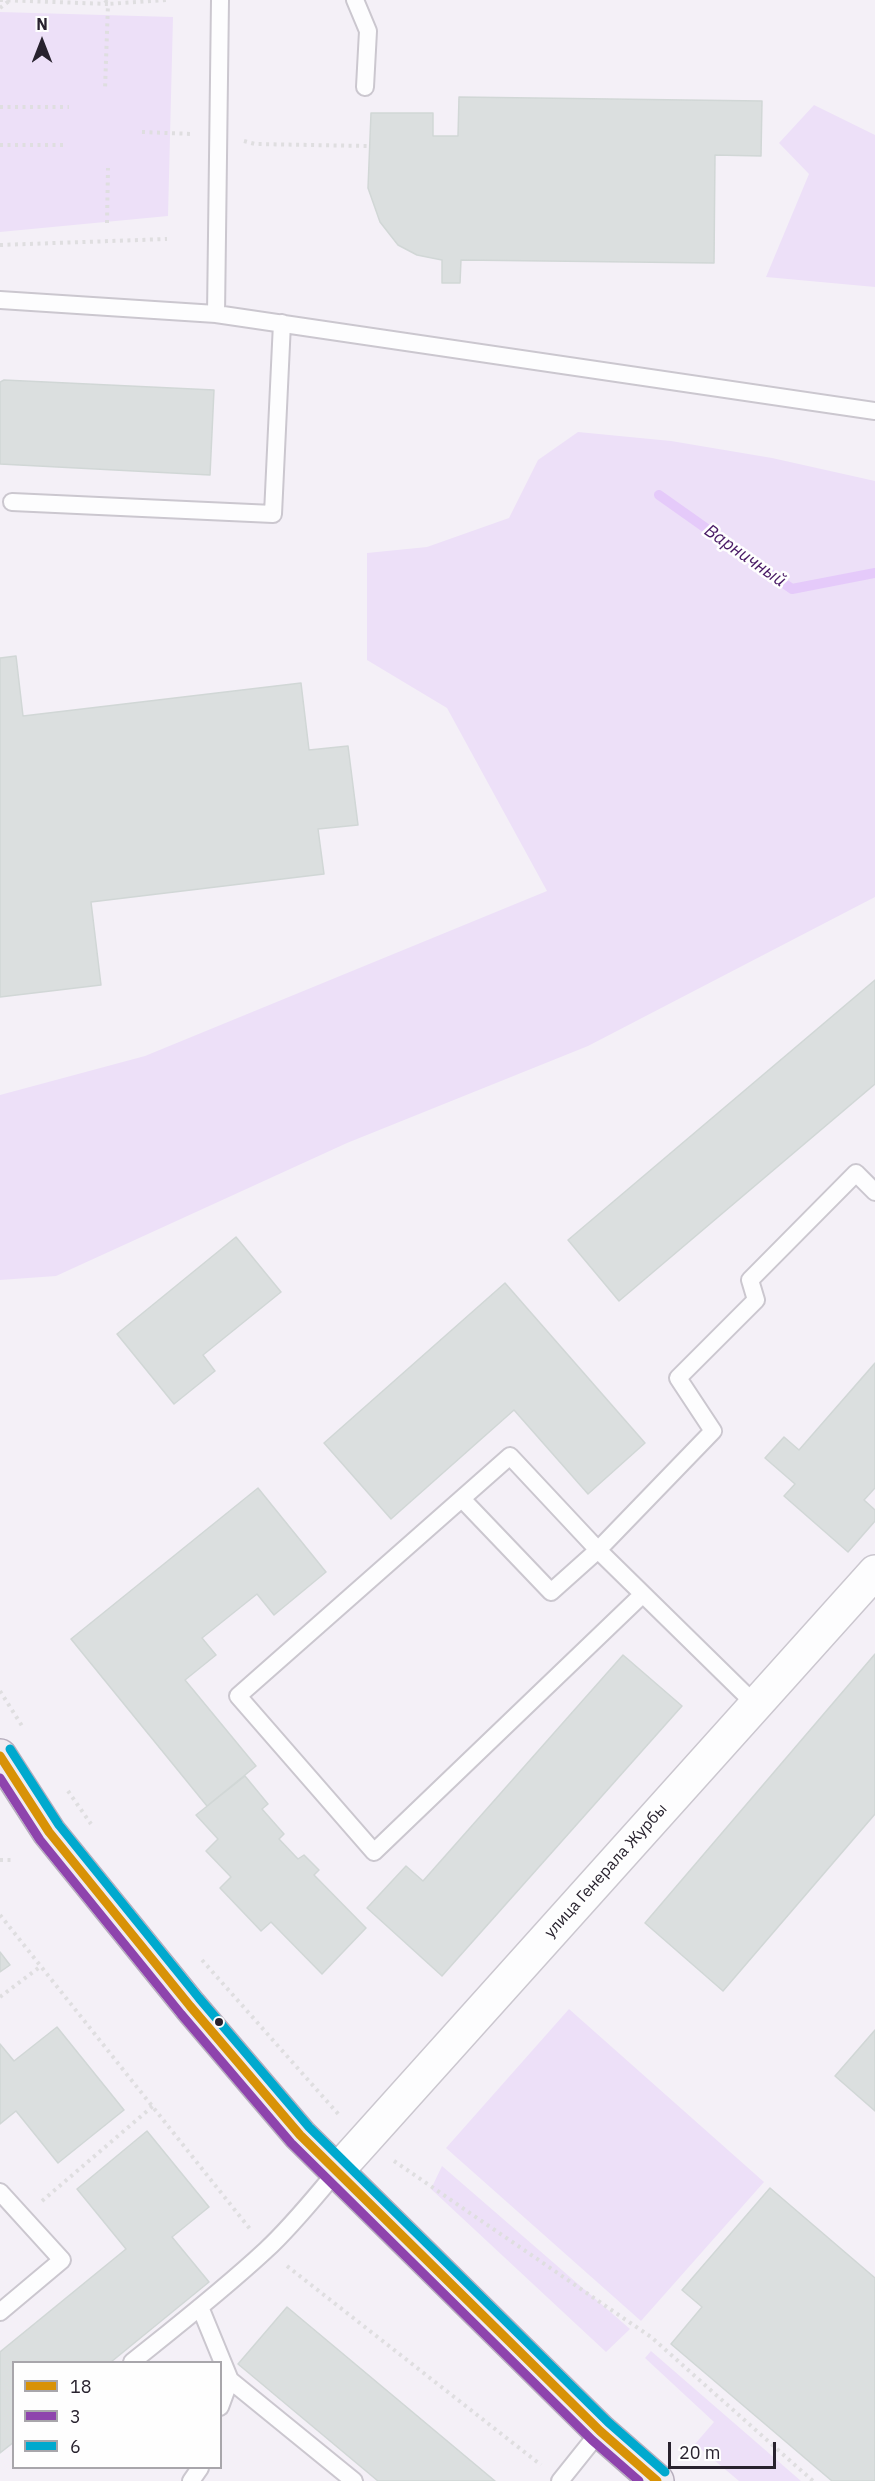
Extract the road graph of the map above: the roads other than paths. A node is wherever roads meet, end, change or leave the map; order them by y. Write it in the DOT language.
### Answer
graph roads {
  1 [pos="220,0"];
  2 [pos="355,0"];
  3 [pos="365,87"];
  4 [pos="0,300"];
  5 [pos="216,314"];
  6 [pos="282,323"];
  7 [pos="875,411"];
  8 [pos="12,502"];
  9 [pos="875,1192"];
  10 [pos="463,1500"];
  11 [pos="598,1550"];
  12 [pos="875,1572"];
  13 [pos="643,1594"];
  14 [pos="756,1705"];
  15 [pos="0,1756"];
  16 [pos="337,2171"];
  17 [pos="0,2192"];
  18 [pos="200,2307"];
  19 [pos="0,2312"];
  20 [pos="133,2361"];
  21 [pos="230,2380"];
  22 [pos="222,2402"];
  23 [pos="600,2432"];
  24 [pos="199,2469"];
  25 [pos="560,2480"];
  26 [pos="190,2481"];
  27 [pos="354,2481"];
  28 [pos="657,2481"];
  1 -- 5 [label="lane"];
  2 -- 3 [label="lane"];
  4 -- 5 [label="lane"];
  5 -- 6 [label="lane"];
  6 -- 7 [label="lane"];
  6 -- 8 [label="lane"];
  9 -- 11 [label="lane"];
  10 -- 11 [label="lane"];
  10 -- 11 [label="lane"];
  10 -- 13 [label="lane"];
  11 -- 13 [label="lane"];
  12 -- 14 [label="street, улица Генерала Журбы"];
  13 -- 14 [label="lane"];
  14 -- 16 [label="street, улица Генерала Журбы"];
  15 -- 16 [label="main road"];
  16 -- 18 [label="lane"];
  16 -- 23 [label="main road"];
  17 -- 19 [label="lane"];
  18 -- 20 [label="lane"];
  18 -- 21 [label="lane"];
  21 -- 22 [label="lane"];
  21 -- 27 [label="lane"];
  23 -- 25 [label="lane"];
  23 -- 28 [label="main road"];
  24 -- 26 [label="lane"];
}
